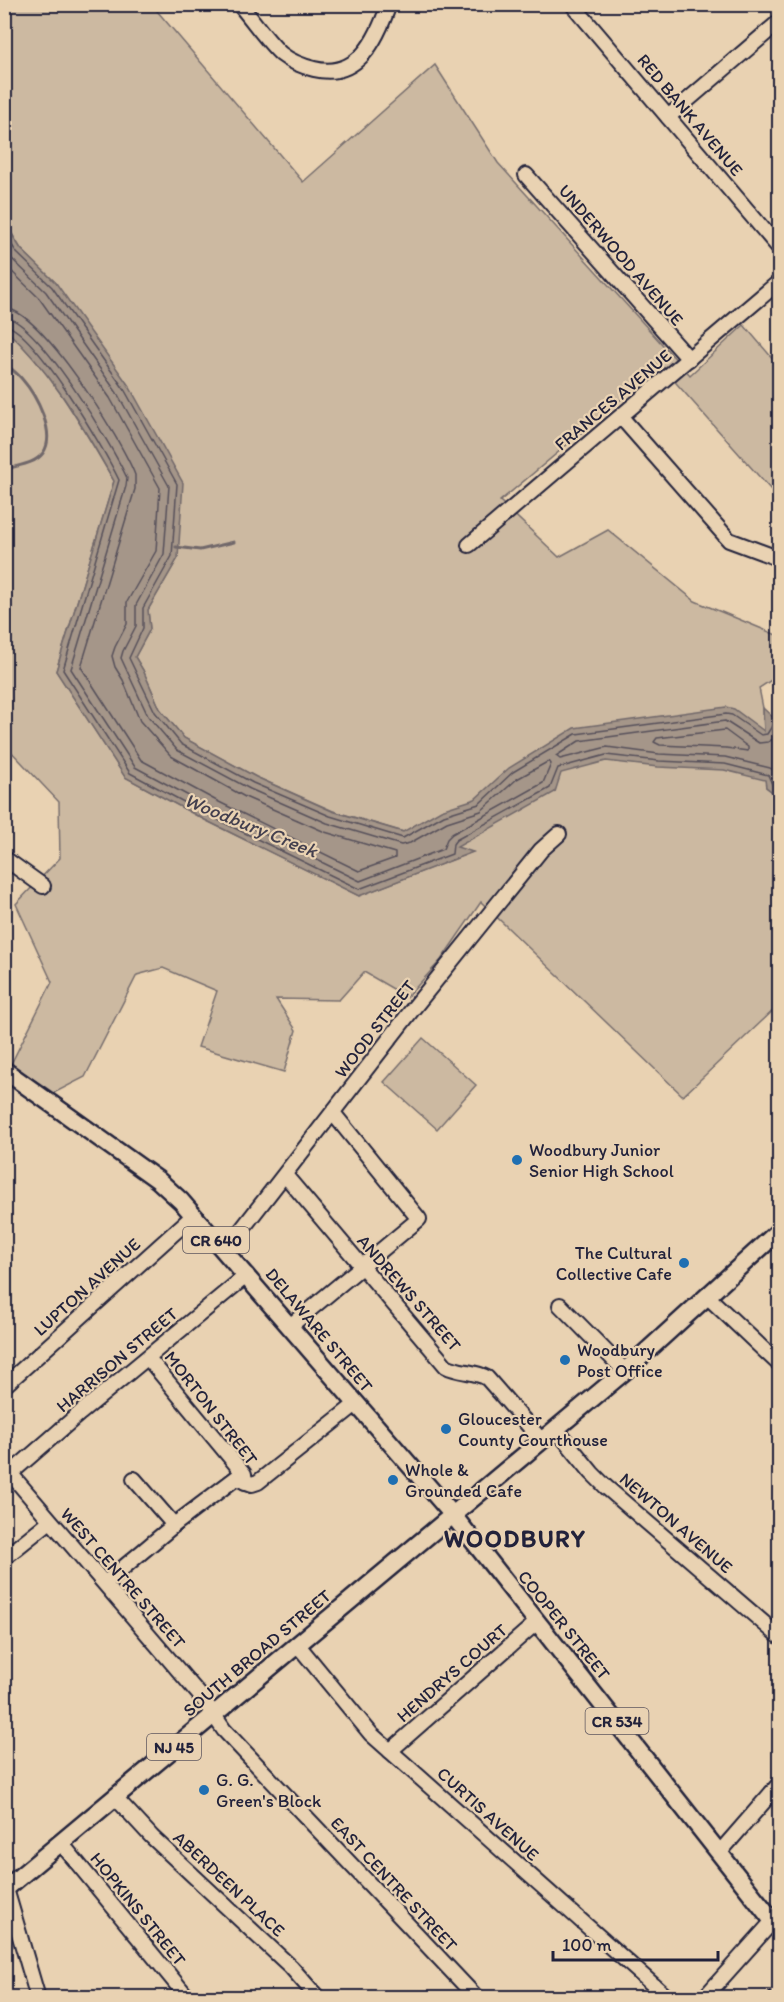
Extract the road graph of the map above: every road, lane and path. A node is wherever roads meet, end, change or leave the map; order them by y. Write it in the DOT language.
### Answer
graph roads {
  1 [pos="239,4"];
  2 [pos="388,4"];
  3 [pos="572,4"];
  4 [pos="780,21"];
  5 [pos="668,117"];
  6 [pos="526,175"];
  7 [pos="780,249"];
  8 [pos="780,281"];
  9 [pos="688,359"];
  10 [pos="621,417"];
  11 [pos="469,545"];
  12 [pos="780,559"];
  13 [pos="559,834"];
  14 [pos="4,858"];
  15 [pos="43,886"];
  16 [pos="4,1070"];
  17 [pos="333,1113"];
  18 [pos="285,1175"];
  19 [pos="194,1215"];
  20 [pos="780,1230"];
  21 [pos="225,1251"];
  22 [pos="362,1267"];
  23 [pos="247,1275"];
  24 [pos="708,1297"];
  25 [pos="560,1305"];
  26 [pos="290,1326"];
  27 [pos="148,1358"];
  28 [pos="780,1365"];
  29 [pos="625,1371"];
  30 [pos="4,1386"];
  31 [pos="356,1404"];
  32 [pos="556,1430"];
  33 [pos="542,1441"];
  34 [pos="8,1469"];
  35 [pos="134,1479"];
  36 [pos="245,1482"];
  37 [pos="452,1514"];
  38 [pos="50,1521"];
  39 [pos="174,1525"];
  40 [pos="4,1558"];
  41 [pos="105,1583"];
  42 [pos="537,1622"];
  43 [pos="780,1637"];
  44 [pos="297,1644"];
  45 [pos="213,1715"];
  46 [pos="390,1751"];
  47 [pos="780,1784"];
  48 [pos="115,1797"];
  49 [pos="61,1843"];
  50 [pos="720,1852"];
  51 [pos="5,1887"];
  52 [pos="776,1925"];
  53 [pos="38,1998"];
  54 [pos="188,1998"];
  55 [pos="318,1998"];
  56 [pos="477,1998"];
  57 [pos="668,1998"];
  58 [pos="705,1998"];
  1 -- 2 [label="street"];
  3 -- 5 [label="street, RED BANK AVENUE"];
  4 -- 5 [label="street"];
  5 -- 7 [label="street, RED BANK AVENUE"];
  6 -- 9 [label="street, UNDERWOOD AVENUE"];
  8 -- 9 [label="street, FRANCES AVENUE"];
  9 -- 10 [label="street, FRANCES AVENUE"];
  10 -- 11 [label="street, FRANCES AVENUE"];
  10 -- 12 [label="street"];
  13 -- 17 [label="street, WOOD STREET"];
  14 -- 15 [label="street"];
  16 -- 19 [label="main road, DELAWARE STREET / CR 640"];
  17 -- 18 [label="street, WOOD STREET"];
  17 -- 22 [label="street"];
  18 -- 21 [label="street, WOOD STREET"];
  18 -- 22 [label="street, ANDREWS STREET"];
  19 -- 21 [label="main road, DELAWARE STREET / CR 640"];
  19 -- 30 [label="street, LUPTON AVENUE"];
  20 -- 24 [label="main road, NJ 45"];
  21 -- 23 [label="main road, DELAWARE STREET / CR 640"];
  22 -- 26 [label="street"];
  22 -- 33 [label="street, ANDREWS STREET"];
  23 -- 26 [label="main road, DELAWARE STREET / CR 640"];
  23 -- 27 [label="street, HARRISON STREET"];
  24 -- 28 [label="street"];
  24 -- 29 [label="main road, NJ 45"];
  25 -- 29 [label="street"];
  26 -- 31 [label="main road, DELAWARE STREET / CR 640"];
  27 -- 34 [label="street, HARRISON STREET"];
  27 -- 36 [label="street, MORTON STREET"];
  29 -- 32 [label="main road, NJ 45"];
  31 -- 36 [label="street"];
  31 -- 37 [label="main road, DELAWARE STREET / CR 640"];
  32 -- 33 [label="main road, NJ 45"];
  32 -- 43 [label="street, NEWTON AVENUE"];
  33 -- 37 [label="main road, NJ 45"];
  34 -- 38 [label="street, WEST CENTRE STREET"];
  35 -- 39 [label="street"];
  36 -- 39 [label="street"];
  37 -- 42 [label="main road, COOPER STREET / CR 534"];
  37 -- 44 [label="main road, SOUTH BROAD STREET / NJ 45"];
  38 -- 40 [label="street"];
  38 -- 41 [label="street, WEST CENTRE STREET"];
  39 -- 41 [label="street"];
  41 -- 45 [label="street, WEST CENTRE STREET"];
  42 -- 46 [label="street, HENDRYS COURT"];
  42 -- 50 [label="main road, COOPER STREET / CR 534"];
  44 -- 45 [label="main road, SOUTH BROAD STREET / NJ 45"];
  44 -- 46 [label="street, CURTIS AVENUE"];
  45 -- 48 [label="main road, SOUTH BROAD STREET / NJ 45"];
  45 -- 56 [label="street, EAST CENTRE STREET"];
  46 -- 57 [label="street, CURTIS AVENUE"];
  47 -- 50 [label="street"];
  48 -- 49 [label="main road, SOUTH BROAD STREET / NJ 45"];
  48 -- 55 [label="street, ABERDEEN PLACE"];
  49 -- 51 [label="main road, SOUTH BROAD STREET / NJ 45"];
  49 -- 54 [label="street, HOPKINS STREET"];
  50 -- 52 [label="main road, COOPER STREET / CR 534"];
  51 -- 53 [label="street"];
  52 -- 58 [label="street"];
}
